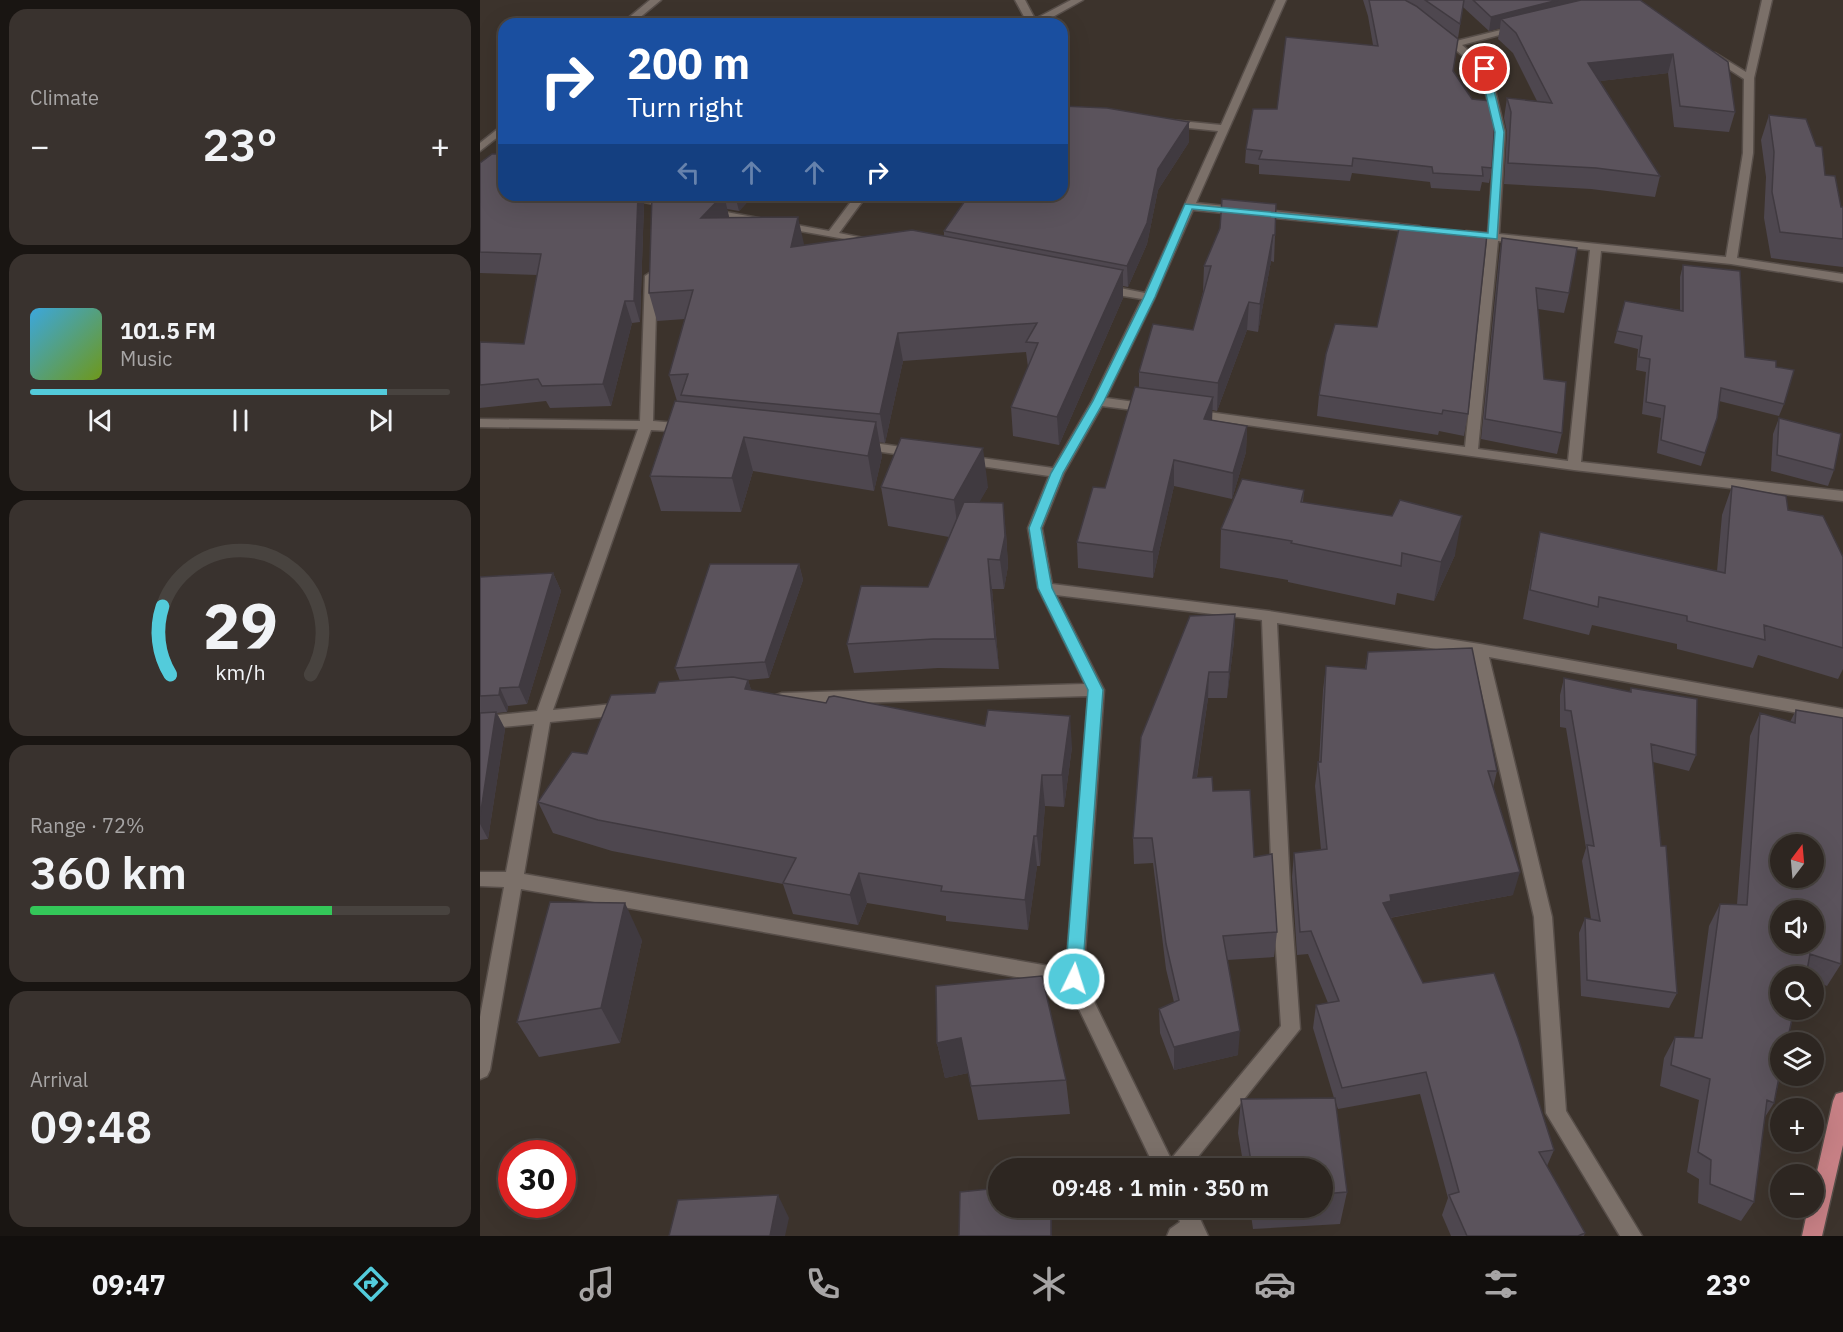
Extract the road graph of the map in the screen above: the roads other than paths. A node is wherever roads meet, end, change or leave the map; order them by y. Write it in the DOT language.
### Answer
graph roads {
  1 [pos="656,0"];
  2 [pos="1020,0"];
  3 [pos="1078,0"];
  4 [pos="1281,0"];
  5 [pos="1767,0"];
  6 [pos="634,18"];
  7 [pos="1030,18"];
  8 [pos="1044,18"];
  9 [pos="1428,23"];
  10 [pos="1524,27"];
  11 [pos="1456,44"];
  12 [pos="1702,48"];
  13 [pos="1749,78"];
  14 [pos="1154,122"];
  15 [pos="1224,128"];
  16 [pos="498,133"];
  17 [pos="480,147"];
  18 [pos="638,201"];
  19 [pos="858,201"];
  20 [pos="1189,206"];
  21 [pos="1435,231"];
  22 [pos="1458,233"];
  23 [pos="832,235"];
  24 [pos="1493,237"];
  25 [pos="878,244"];
  26 [pos="1596,247"];
  27 [pos="651,259"];
  28 [pos="1731,261"];
  29 [pos="1843,278"];
  30 [pos="1093,286"];
  31 [pos="1149,297"];
  32 [pos="1098,401"];
  33 [pos="483,423"];
  34 [pos="646,425"];
  35 [pos="705,429"];
  36 [pos="480,439"];
  37 [pos="847,444"];
  38 [pos="1471,452"];
  39 [pos="928,455"];
  40 [pos="952,458"];
  41 [pos="1574,466"];
  42 [pos="1057,473"];
  43 [pos="1843,496"];
  44 [pos="1045,588"];
  45 [pos="1269,615"];
  46 [pos="1480,650"];
  47 [pos="1096,690"];
  48 [pos="763,700"];
  49 [pos="635,708"];
  50 [pos="1843,715"];
  51 [pos="543,716"];
  52 [pos="480,723"];
  53 [pos="480,879"];
  54 [pos="513,880"];
  55 [pos="1074,979"];
  56 [pos="480,1070"];
  57 [pos="1843,1101"];
  58 [pos="1160,1158"];
  59 [pos="1185,1158"];
  60 [pos="1632,1236"];
  61 [pos="1812,1236"];
  1 -- 6 [label="street"];
  2 -- 7 [label="street"];
  3 -- 8 [label="street"];
  4 -- 15 [label="street"];
  5 -- 13 [label="street"];
  9 -- 11 [label="street"];
  10 -- 11 [label="street"];
  11 -- 24 [label="street"];
  12 -- 13 [label="street"];
  13 -- 28 [label="street"];
  14 -- 15 [label="street"];
  15 -- 20 [label="street"];
  16 -- 17 [label="street"];
  18 -- 23 [label="street"];
  19 -- 23 [label="street"];
  20 -- 21 [label="street"];
  20 -- 31 [label="street"];
  22 -- 24 [label="street"];
  23 -- 25 [label="street"];
  24 -- 26 [label="street"];
  24 -- 38 [label="street"];
  26 -- 28 [label="street"];
  26 -- 41 [label="street"];
  27 -- 34 [label="street"];
  28 -- 29 [label="street"];
  30 -- 31 [label="street"];
  31 -- 32 [label="street"];
  32 -- 38 [label="street"];
  32 -- 42 [label="street"];
  33 -- 34 [label="street"];
  33 -- 36 [label="street"];
  34 -- 35 [label="street"];
  34 -- 51 [label="street"];
  37 -- 39 [label="street"];
  38 -- 41 [label="street"];
  40 -- 42 [label="street"];
  41 -- 43 [label="street"];
  42 -- 44 [label="street"];
  44 -- 45 [label="street"];
  44 -- 47 [label="street"];
  45 -- 46 [label="street"];
  45 -- 59 [label="street"];
  46 -- 50 [label="street"];
  46 -- 60 [label="street"];
  47 -- 48 [label="street"];
  47 -- 55 [label="street"];
  49 -- 51 [label="street"];
  51 -- 52 [label="street"];
  51 -- 54 [label="street"];
  53 -- 54 [label="street"];
  54 -- 55 [label="street"];
  54 -- 56 [label="street"];
  55 -- 58 [label="street"];
  57 -- 61 [label="main road"];
}
